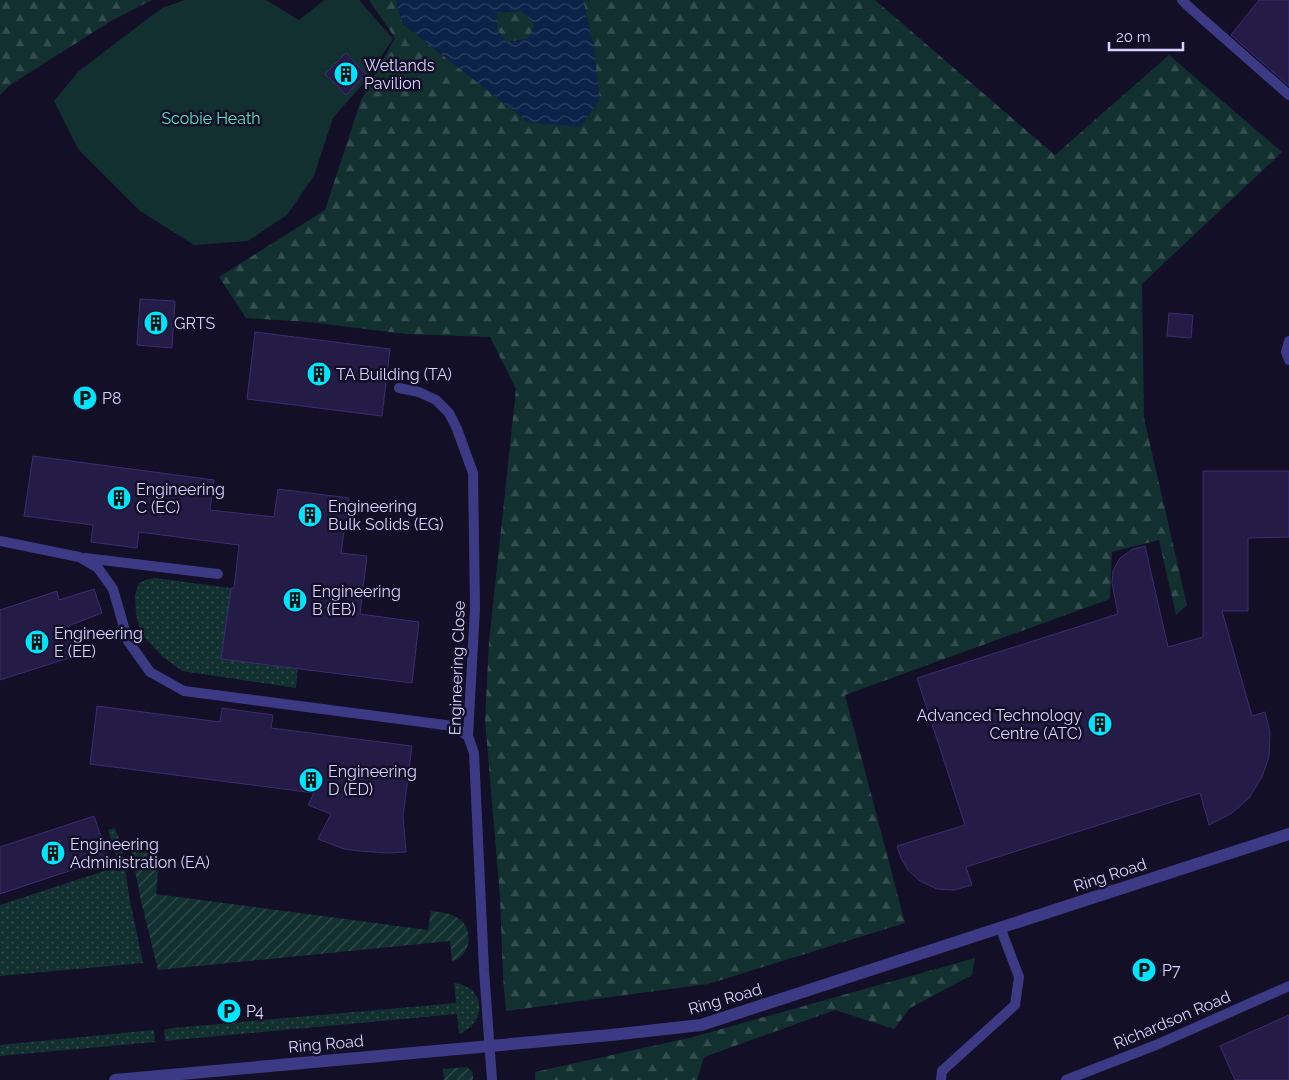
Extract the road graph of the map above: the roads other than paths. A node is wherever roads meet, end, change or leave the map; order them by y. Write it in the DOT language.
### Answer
graph roads {
  1 [pos="1182,0"];
  2 [pos="1289,95"];
  3 [pos="1289,341"];
  4 [pos="1289,360"];
  5 [pos="399,388"];
  6 [pos="0,541"];
  7 [pos="79,557"];
  8 [pos="218,574"];
  9 [pos="468,736"];
  10 [pos="1289,834"];
  11 [pos="1000,927"];
  12 [pos="1289,986"];
  13 [pos="490,1045"];
  14 [pos="115,1080"];
  15 [pos="492,1080"];
  16 [pos="940,1080"];
  17 [pos="1066,1080"];
  1 -- 2 [label="lane"];
  3 -- 4 [label="lane"];
  5 -- 9 [label="lane, Engineering Close"];
  6 -- 7 [label="lane"];
  7 -- 8 [label="lane"];
  7 -- 9 [label="lane"];
  9 -- 13 [label="lane, Engineering Close"];
  10 -- 11 [label="street, Ring Road"];
  11 -- 13 [label="street, Ring Road"];
  11 -- 16 [label="lane"];
  12 -- 17 [label="lane, Richardson Road"];
  13 -- 14 [label="street, Ring Road"];
  13 -- 15 [label="lane, Engineering Close"];
}
